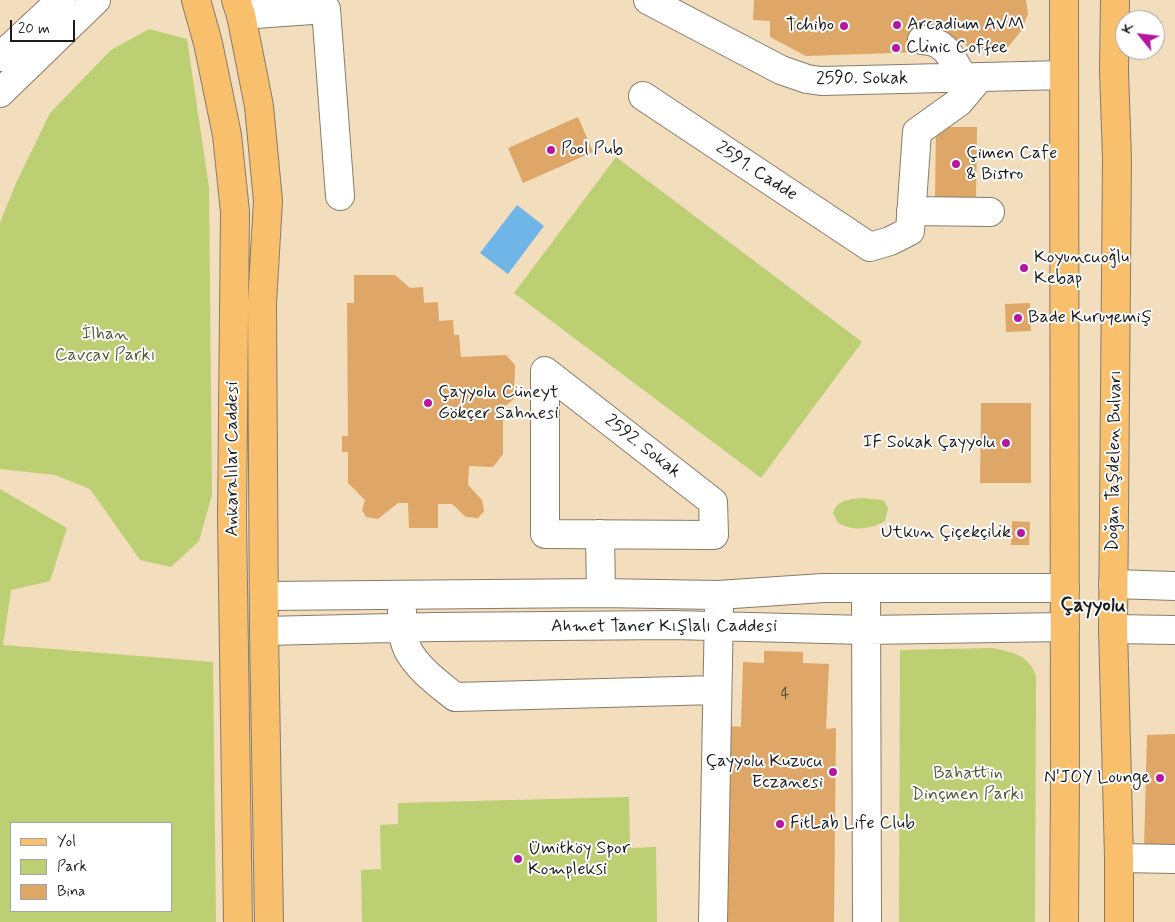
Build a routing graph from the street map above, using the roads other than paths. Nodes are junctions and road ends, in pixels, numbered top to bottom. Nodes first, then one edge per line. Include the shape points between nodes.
1 (61, 0) edge
2 (96, 0) edge
3 (196, 0) edge
4 (648, 0) edge
5 (1064, 0) edge
6 (1115, 0) edge
7 (238, 8) edge
8 (922, 40) dead end
9 (0, 57) edge
10 (1064, 75) junction
11 (971, 77) junction
12 (0, 93) edge
13 (642, 96) dead end
14 (340, 196) dead end
15 (911, 211) junction
16 (990, 212) dead end
17 (600, 534) junction
18 (1114, 584) junction
19 (1175, 586) edge
20 (866, 588) junction
21 (1065, 588) junction
22 (601, 592) junction
23 (401, 594) junction
24 (718, 595) junction
25 (265, 596) junction
26 (234, 618) junction
27 (719, 626) junction
28 (1065, 627) junction
29 (402, 628) junction
30 (1113, 629) junction
31 (865, 630) junction
32 (1175, 630) edge
33 (264, 631) junction
34 (716, 690) junction
35 (1119, 858) junction
36 (1175, 859) edge
37 (238, 922) edge
38 (269, 922) edge
39 (713, 922) edge
40 (867, 922) edge
41 (1064, 922) edge
42 (1119, 922) edge

1 - 9 street
2 - 12 street
3 - 26 main road, Ankaralılar Caddesi via 219,88 235,212
4 - 11 street, 2590. Sokak via 770,65 807,79
5 - 10 main road
6 - 18 main road, Doğan Taşdelen Bulvarı
7 - 14 street via 326,8
7 - 25 main road, Ankaralılar Caddesi via 260,106 268,201 262,304
8 - 11 street via 941,44
10 - 11 street, 2590. Sokak
10 - 21 main road
11 - 15 street via 968,93 917,132
13 - 15 street, 2591. Cadde via 870,247 910,231
15 - 16 street
17 - 17 street, 2592. Sokak via 545,534 545,371 713,502 714,535
17 - 22 street
18 - 19 street
18 - 30 main road, Doğan Taşdelen Bulvarı
20 - 21 street, Ahmet Taner Kışlalı Caddesi
20 - 24 street, Ahmet Taner Kışlalı Caddesi
20 - 31 street
21 - 28 main road
22 - 23 street, Ahmet Taner Kışlalı Caddesi
22 - 24 street, Ahmet Taner Kışlalı Caddesi
23 - 25 street, Ahmet Taner Kışlalı Caddesi
23 - 29 street
24 - 27 street
25 - 26 main road
25 - 33 main road, Ankaralılar Caddesi
26 - 33 main road
26 - 37 main road, Ankaralılar Caddesi
27 - 29 street, Ahmet Taner Kışlalı Caddesi
27 - 31 street, Ahmet Taner Kışlalı Caddesi
27 - 34 street
28 - 31 street, Ahmet Taner Kışlalı Caddesi
28 - 41 main road
29 - 33 street, Ahmet Taner Kışlalı Caddesi
29 - 34 street via 412,657 455,697
30 - 32 street
30 - 35 main road, Doğan Taşdelen Bulvarı
31 - 40 street
33 - 38 main road, Ankaralılar Caddesi
34 - 39 street
35 - 36 street
35 - 42 main road, Doğan Taşdelen Bulvarı

